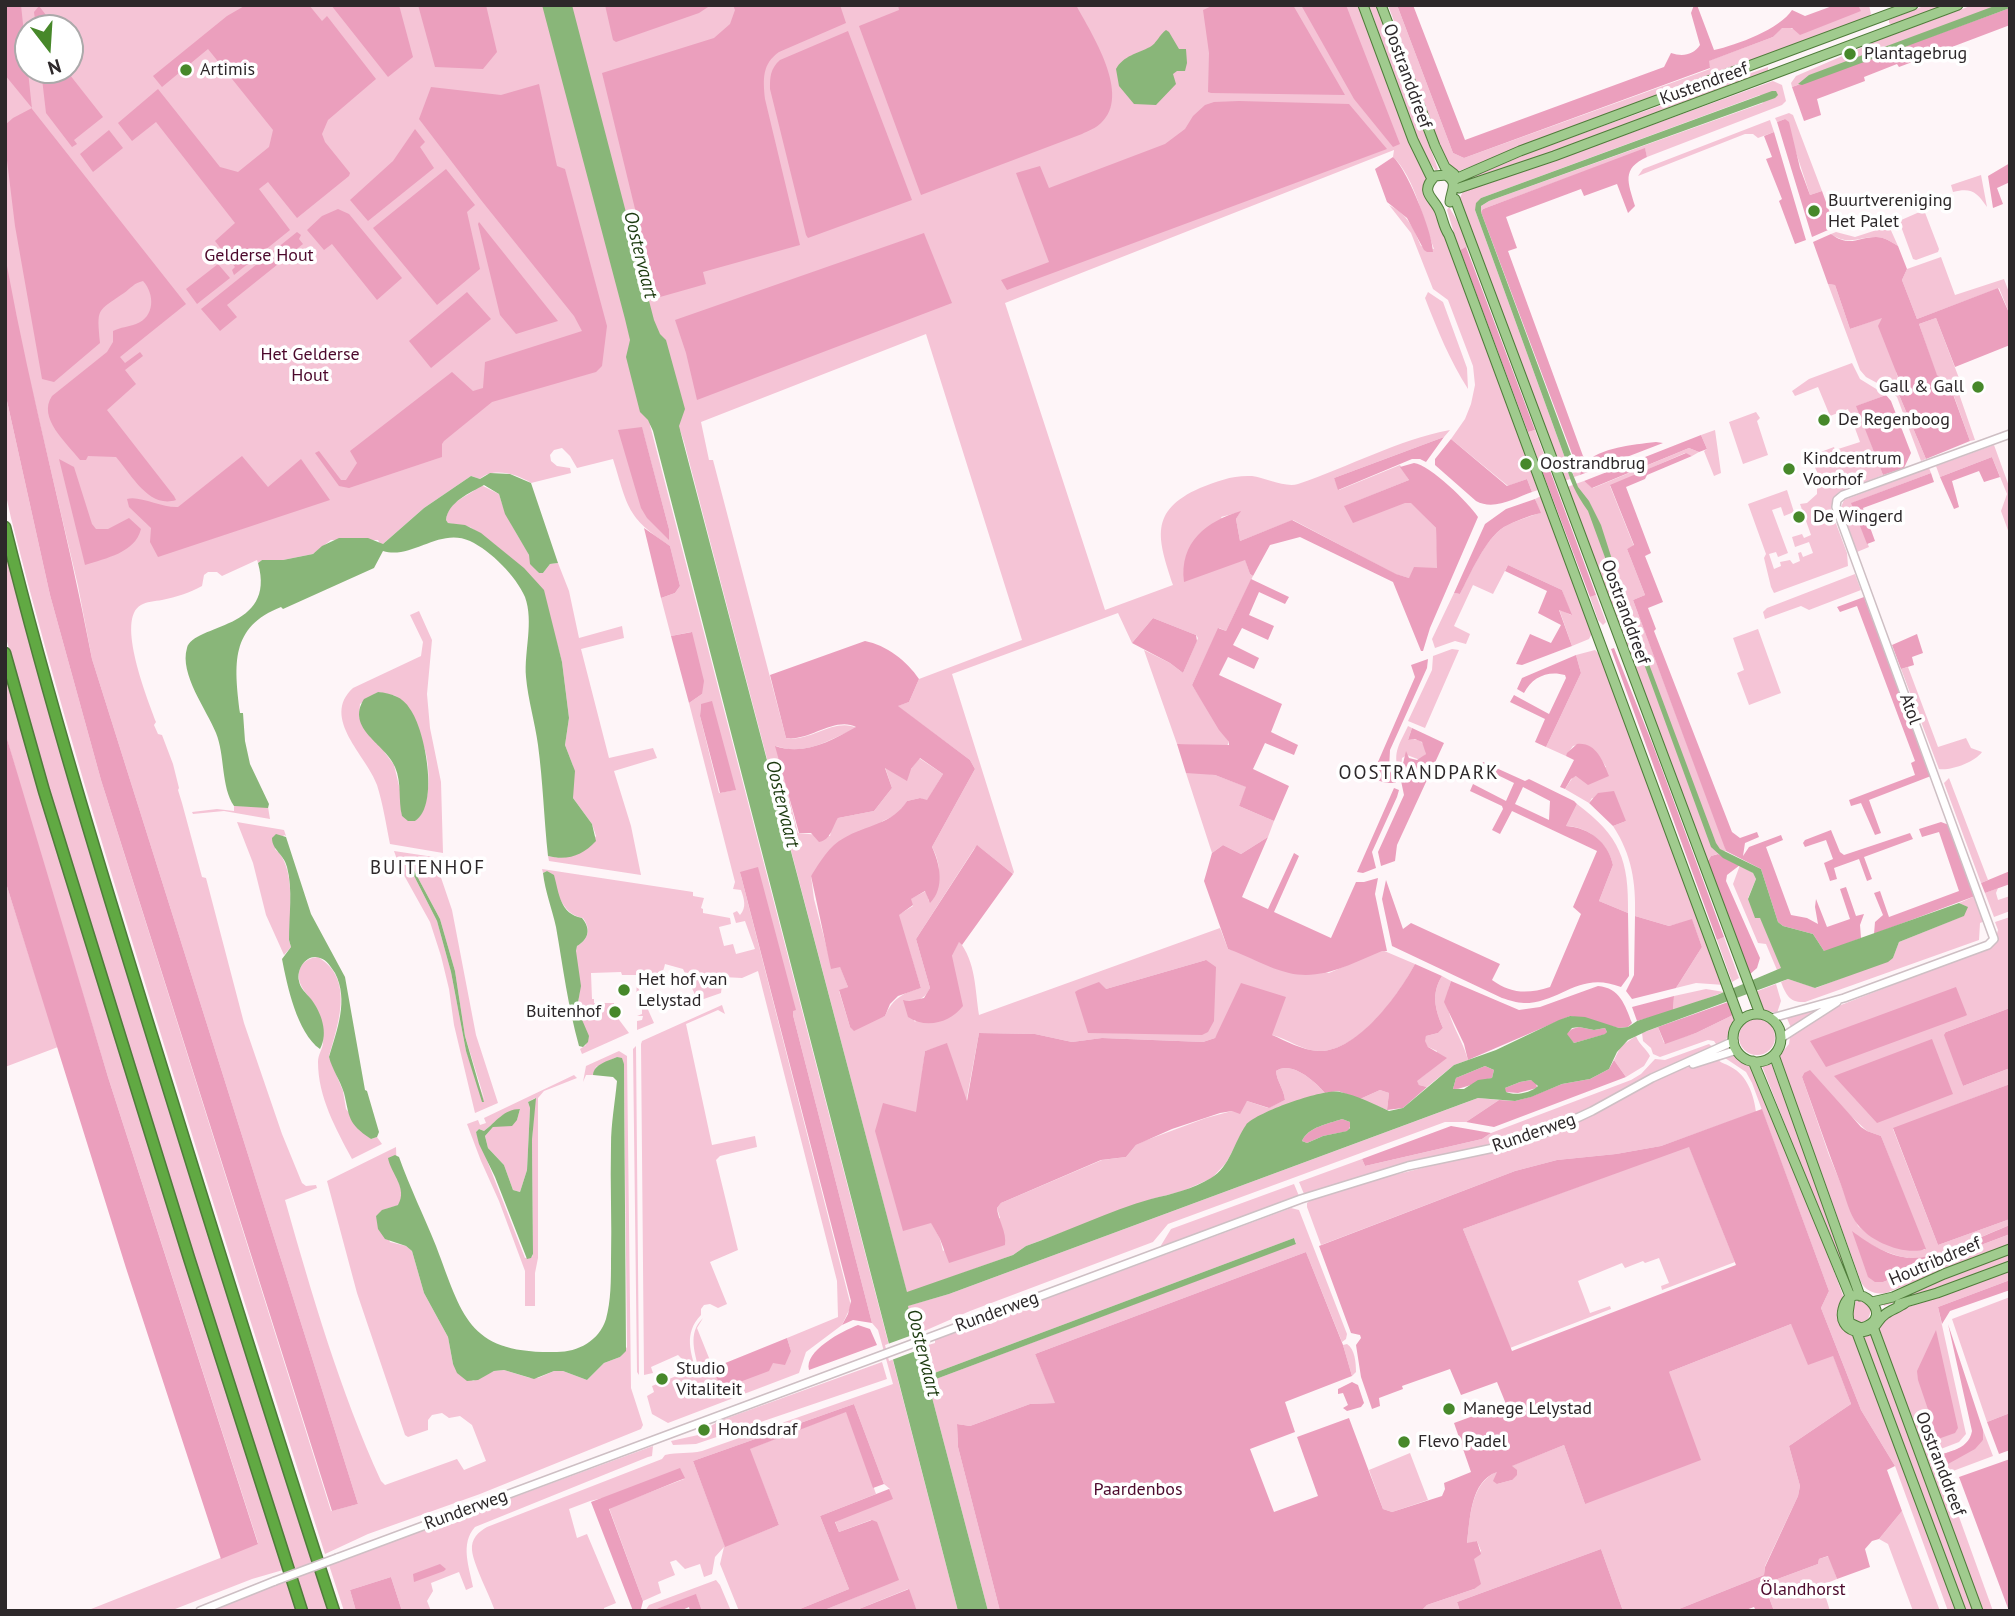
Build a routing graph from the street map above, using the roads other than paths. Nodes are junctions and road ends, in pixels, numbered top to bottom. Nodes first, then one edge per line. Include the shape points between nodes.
1 (1363, 5) edge
2 (1381, 5) edge
3 (1913, 5) edge
4 (1958, 5) edge
5 (1439, 175) junction
6 (1456, 181) junction
7 (1446, 202) junction
8 (2010, 434) edge
9 (5, 527) edge
10 (5, 653) edge
11 (1844, 998) junction
12 (1759, 1014) junction
13 (1772, 1018) junction
14 (1740, 1021) junction
15 (1781, 1038) junction
16 (1735, 1045) junction
17 (1774, 1055) junction
18 (1753, 1061) junction
19 (2010, 1249) edge
20 (2010, 1266) edge
21 (1851, 1267) junction
22 (1900, 1292) junction
23 (1852, 1298) junction
24 (1872, 1302) junction
25 (1875, 1321) junction
26 (1857, 1333) junction
27 (200, 1611) edge
28 (302, 1611) edge
29 (334, 1611) edge
30 (1961, 1611) edge
31 (1978, 1611) edge

1 - 5 main road, Oostranddreef via 1421,158
2 - 5 main road, Oostranddreef via 1435,146
3 - 6 main road, Kustendreef via 1520,151
4 - 6 main road, Kustendreef via 1553,156
5 - 6 main road
5 - 7 main road via 1428,188 1429,195
6 - 7 main road
7 - 12 main road, Oostranddreef via 1462,221
7 - 14 main road, Oostranddreef via 1449,235
8 - 11 street, Atol via 1837,500 1857,567 1994,939
9 - 29 highway via 73,783
10 - 28 highway
11 - 13 street, Atol
11 - 15 street, Atol
12 - 13 main road
12 - 14 main road
13 - 15 main road
14 - 16 main road
15 - 17 main road
16 - 18 main road
16 - 27 street, Runderweg, bridge via 1678,1067 1547,1132 1316,1194
17 - 18 main road
17 - 21 main road
18 - 23 main road
19 - 22 main road, Houtribdreef
20 - 25 main road, Houtribdreef via 1885,1308
21 - 22 main road via 1861,1287 1872,1295
21 - 23 main road
22 - 24 main road, Houtribdreef
23 - 24 main road
23 - 25 main road via 1847,1313 1850,1323 1861,1328
23 - 26 main road, Oostranddreef via 1842,1313 1843,1321
24 - 25 main road
25 - 26 main road, Houtribdreef
25 - 31 main road, Oostranddreef
26 - 30 main road, Oostranddreef

